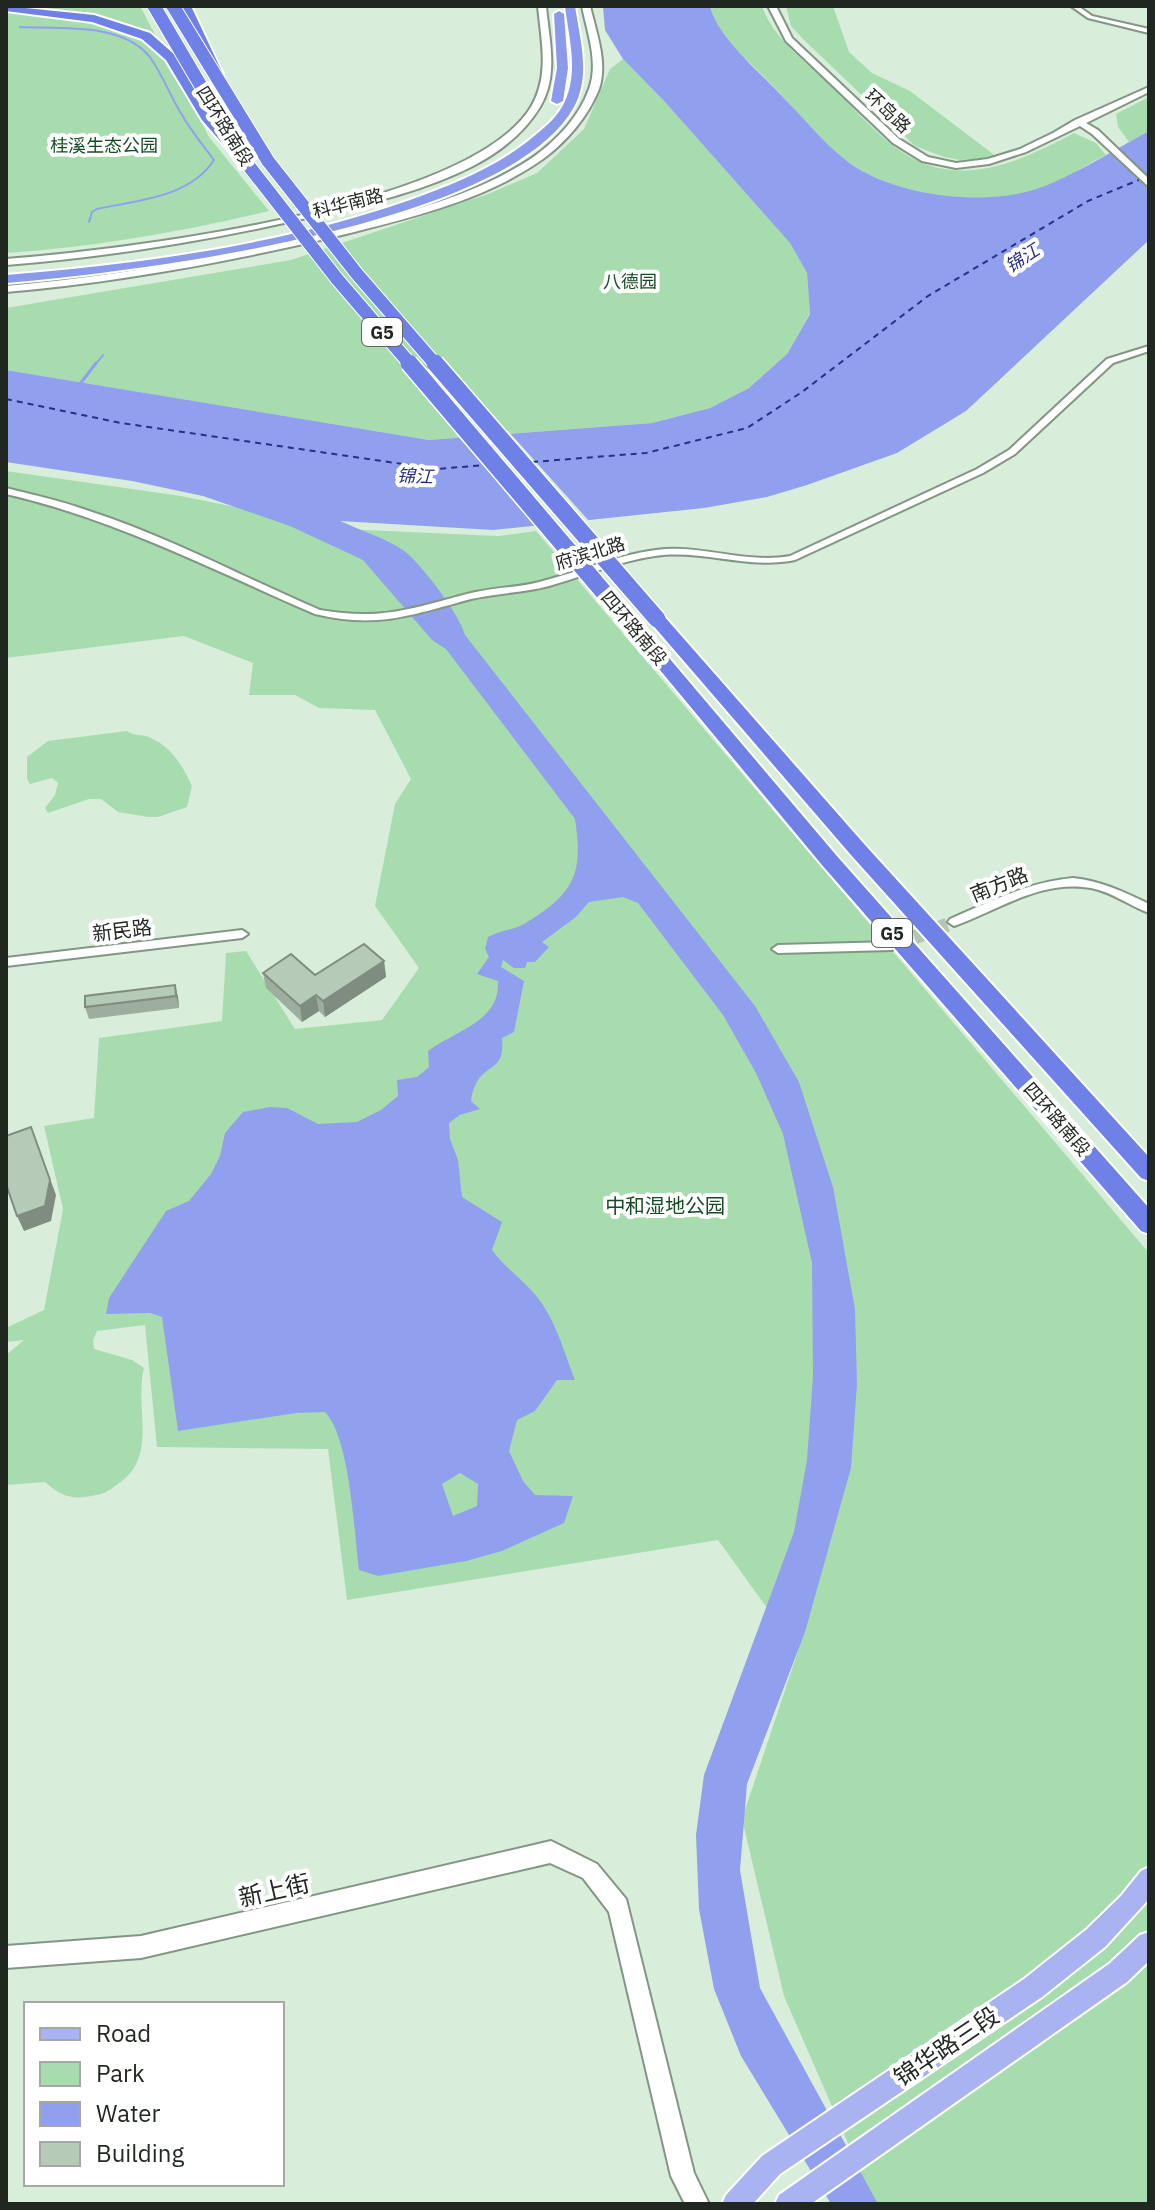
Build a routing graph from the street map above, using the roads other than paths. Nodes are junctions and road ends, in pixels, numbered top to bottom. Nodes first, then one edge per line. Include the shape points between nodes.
1 (58, 6) edge
2 (154, 6) edge
3 (173, 6) edge
4 (185, 6) edge
5 (544, 6) edge
6 (558, 6) edge
7 (570, 6) edge
8 (580, 6) edge
9 (586, 6) edge
10 (772, 6) edge
11 (1074, 6) edge
12 (6, 7) edge
13 (32, 8) edge
14 (1149, 31) edge
15 (580, 60) junction
16 (563, 61) junction
17 (1149, 89) edge
18 (227, 97) junction
19 (1082, 120) junction
20 (1106, 137) junction
21 (245, 161) junction
22 (1149, 173) edge
23 (1149, 184) edge
24 (404, 207) junction
25 (346, 230) junction
26 (54, 259) junction
27 (6, 262) edge
28 (100, 263) junction
29 (6, 270) edge
30 (6, 279) edge
31 (6, 289) edge
32 (1149, 348) edge
33 (6, 491) edge
34 (1149, 909) edge
35 (954, 922) tunnel mouth
36 (242, 934) dead end
37 (892, 946) tunnel mouth
38 (778, 949) dead end
39 (6, 962) edge
40 (1149, 1172) edge
41 (1149, 1224) edge
42 (1149, 1879) edge
43 (1149, 1944) edge
44 (6, 1957) edge
45 (697, 2204) edge
46 (735, 2204) edge
47 (788, 2204) edge

1 - 13 highway
2 - 21 highway, 四环路南段 / G5, bridge
3 - 18 highway, 四环路南段 / G5, bridge
4 - 18 highway, bridge
5 - 16 main road
5 - 26 main road via 550,61 538,104 519,130 467,164 356,204 201,239
6 - 16 highway, 科华南路
7 - 15 highway, 科华南路
8 - 15 main road
9 - 25 main road via 598,71 595,86 574,125 552,147 499,181 458,199
10 - 19 street, 环岛路 via 789,39 907,151 920,157 953,164 997,162
11 - 14 street via 1090,17
12 - 13 highway
13 - 21 highway, bridge via 94,19 146,36 171,58 207,117
15 - 24 highway, 科华南路 via 571,98 539,141 489,173
16 - 28 highway, 科华南路 via 562,83 548,115 532,134 478,170 361,210
17 - 19 street, 环岛路
18 - 40 highway, 四环路南段 / G5, bridge via 268,161 357,274 858,850
19 - 20 street
20 - 22 street
20 - 23 street
21 - 41 highway, 四环路南段 / G5, bridge via 337,279 829,860
24 - 25 main road
24 - 30 highway, 科华南路 via 210,253 102,271
25 - 31 main road via 166,270
26 - 27 main road
26 - 28 main road
28 - 29 highway, 科华南路
32 - 33 street, 府滨北路 via 1110,361 1012,452 980,471 792,558 764,562 695,551 654,553 404,616 371,620 318,612 109,520
34 - 35 street, 南方路 via 1094,884 1064,882 1034,887
36 - 39 street, 新民路
37 - 38 street
42 - 46 main road, 锦华路三段 via 1096,1938 1033,1988 771,2165
43 - 47 main road, 锦华路三段 via 1118,1973
44 - 45 main road, 新上街 via 141,1947 551,1852 590,1871 618,1907 683,2176

